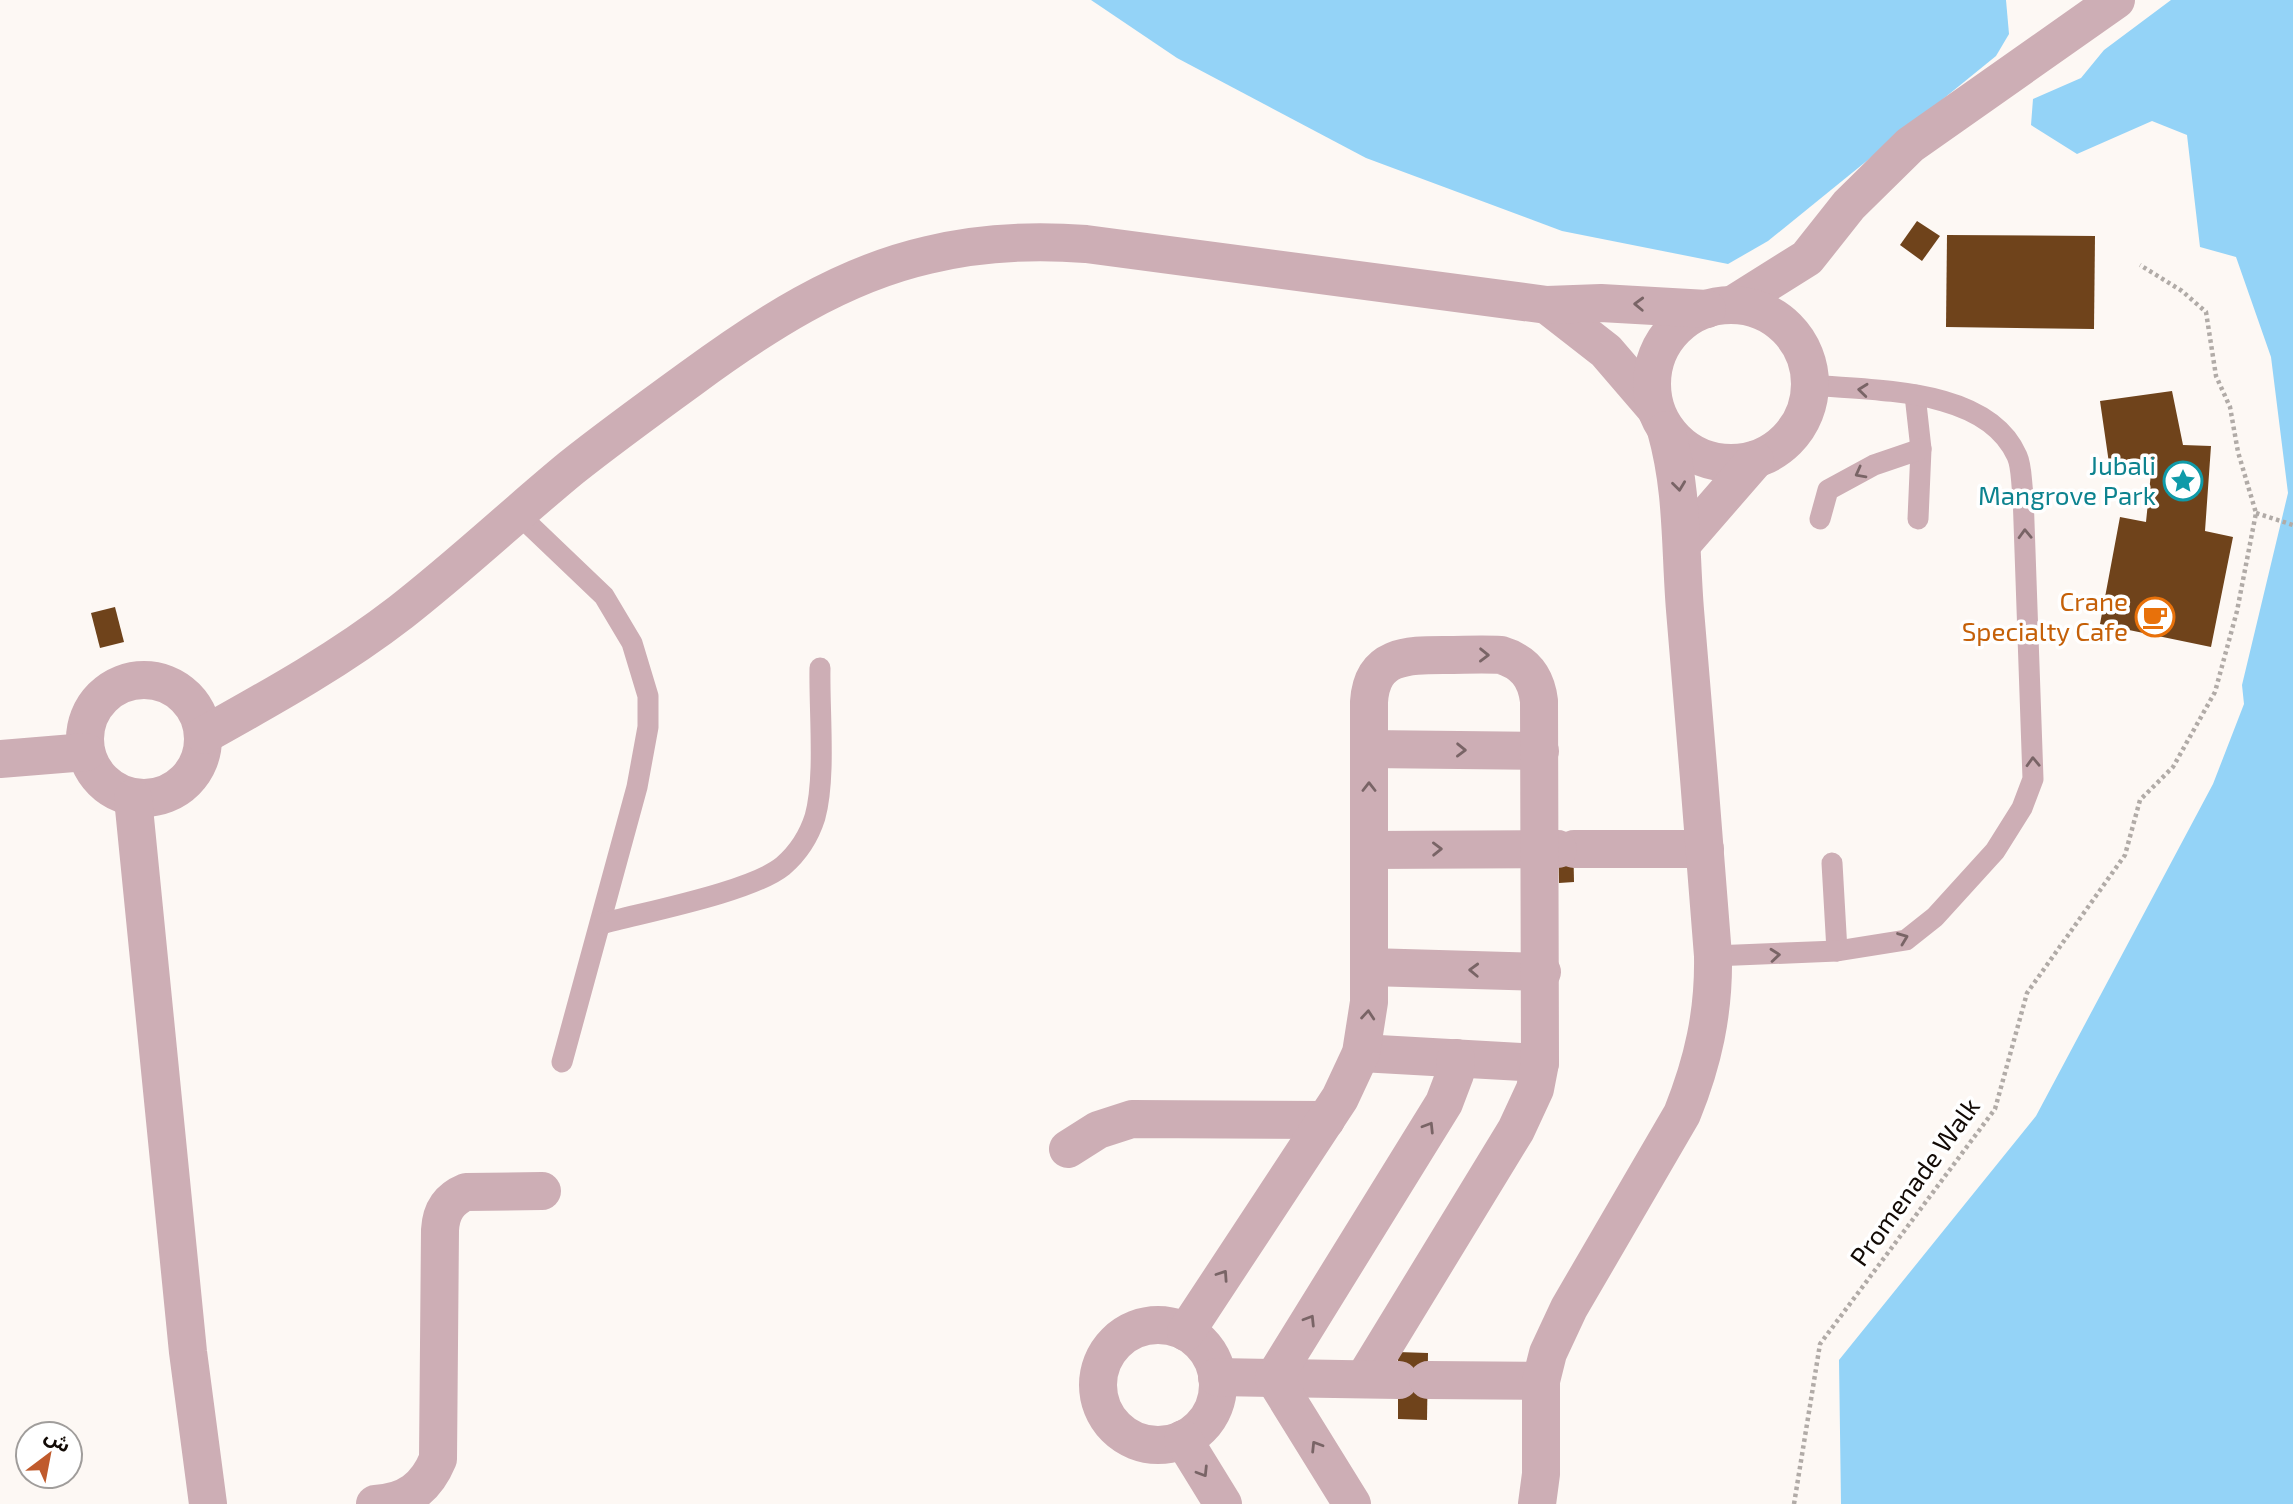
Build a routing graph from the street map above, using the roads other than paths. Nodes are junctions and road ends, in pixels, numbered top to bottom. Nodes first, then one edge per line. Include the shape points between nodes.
1 (2116, 0) edge
2 (1807, 258) junction
3 (1547, 304) junction
4 (1720, 307) junction
5 (1796, 338) junction
6 (1811, 385) junction
7 (1915, 395) junction
8 (1661, 419) junction
9 (1921, 449) junction
10 (1755, 460) junction
11 (517, 513) junction
12 (1820, 519) dead end
13 (1918, 519) dead end
14 (1682, 544) junction
15 (820, 668) dead end
16 (204, 735) junction
17 (1369, 749) junction
18 (1540, 751) junction
19 (86, 752) junction
20 (0, 759) edge
21 (133, 798) junction
22 (1558, 849) junction
23 (1705, 849) junction
24 (1369, 850) junction
25 (1832, 863) dead end
26 (601, 924) junction
27 (1837, 951) junction
28 (1713, 956) junction
29 (1369, 967) junction
30 (1542, 972) junction
31 (1361, 1053) junction
32 (1456, 1058) junction
33 (562, 1062) dead end
34 (1540, 1063) junction
35 (1326, 1120) junction
36 (1068, 1149) dead end
37 (542, 1191) dead end
38 (1186, 1332) junction
39 (1217, 1377) junction
40 (1274, 1378) junction
41 (1397, 1379) junction
42 (1541, 1381) junction
43 (1183, 1439) junction
44 (208, 1504) edge
45 (375, 1504) edge
46 (1223, 1504) edge
47 (1352, 1504) edge
48 (1538, 1504) edge

1 - 2 street via 1910,145 1849,205
2 - 4 street
2 - 5 street via 1797,297
4 -> 3 street
3 - 8 street via 1606,351
3 - 11 street via 1086,244 1011,241 949,250 880,269 792,310 618,431
4 - 5 street via 1756,309
4 - 8 street via 1685,320 1667,337 1656,359 1652,384
5 - 6 street
7 -> 6 lane
6 - 10 street via 1807,410 1795,432 1777,449
7 - 9 lane
27 -> 7 lane via 1906,940 1935,917 1995,852 2034,779 2018,457 1995,426 1964,407
8 - 10 street via 1684,448 1706,459 1731,464
8 -> 14 street via 1676,467
9 -> 12 lane via 1874,465 1828,489
9 - 13 lane
10 - 14 street
11 - 16 street via 356,645
11 - 26 lane via 612,607 632,643 648,696 645,756
14 - 23 street
15 - 26 lane via 818,798 807,836 797,852 783,866 748,884
16 - 19 street via 200,719 181,693 168,684 136,680 106,693 95,706 88,720
16 - 21 street via 198,765 184,783 164,796
17 -> 18 street
17 -> 18 street via 1370,692 1386,665 1405,656 1488,655 1513,659 1532,676 1539,701
24 -> 17 street
18 - 22 street
19 - 20 street
19 - 21 street via 108,786
21 - 44 street via 188,1352
22 - 23 street
24 -> 22 street
22 - 30 street
23 - 28 street
24 - 29 street
25 - 27 lane
26 - 33 lane
28 -> 27 lane
28 - 42 street via 1712,1008 1691,1091 1665,1146 1569,1308
30 -> 29 street
31 -> 29 street via 1367,1027
30 - 34 street
31 - 32 street
31 - 35 street
32 - 34 street
40 -> 32 street via 1444,1103
34 - 41 street via 1535,1089
35 - 36 street via 1132,1119 1098,1130
38 -> 35 street
37 - 45 street via 466,1192 444,1210 438,1459 423,1486 412,1494
38 - 39 street via 1206,1352
38 - 43 street via 1152,1325 1135,1329 1108,1350 1098,1383 1099,1400 1107,1416 1133,1439 1149,1444
39 - 40 street
39 - 43 street via 1215,1400 1206,1420
40 - 41 street
47 -> 40 street
41 - 42 street
42 - 48 street
43 -> 46 street

